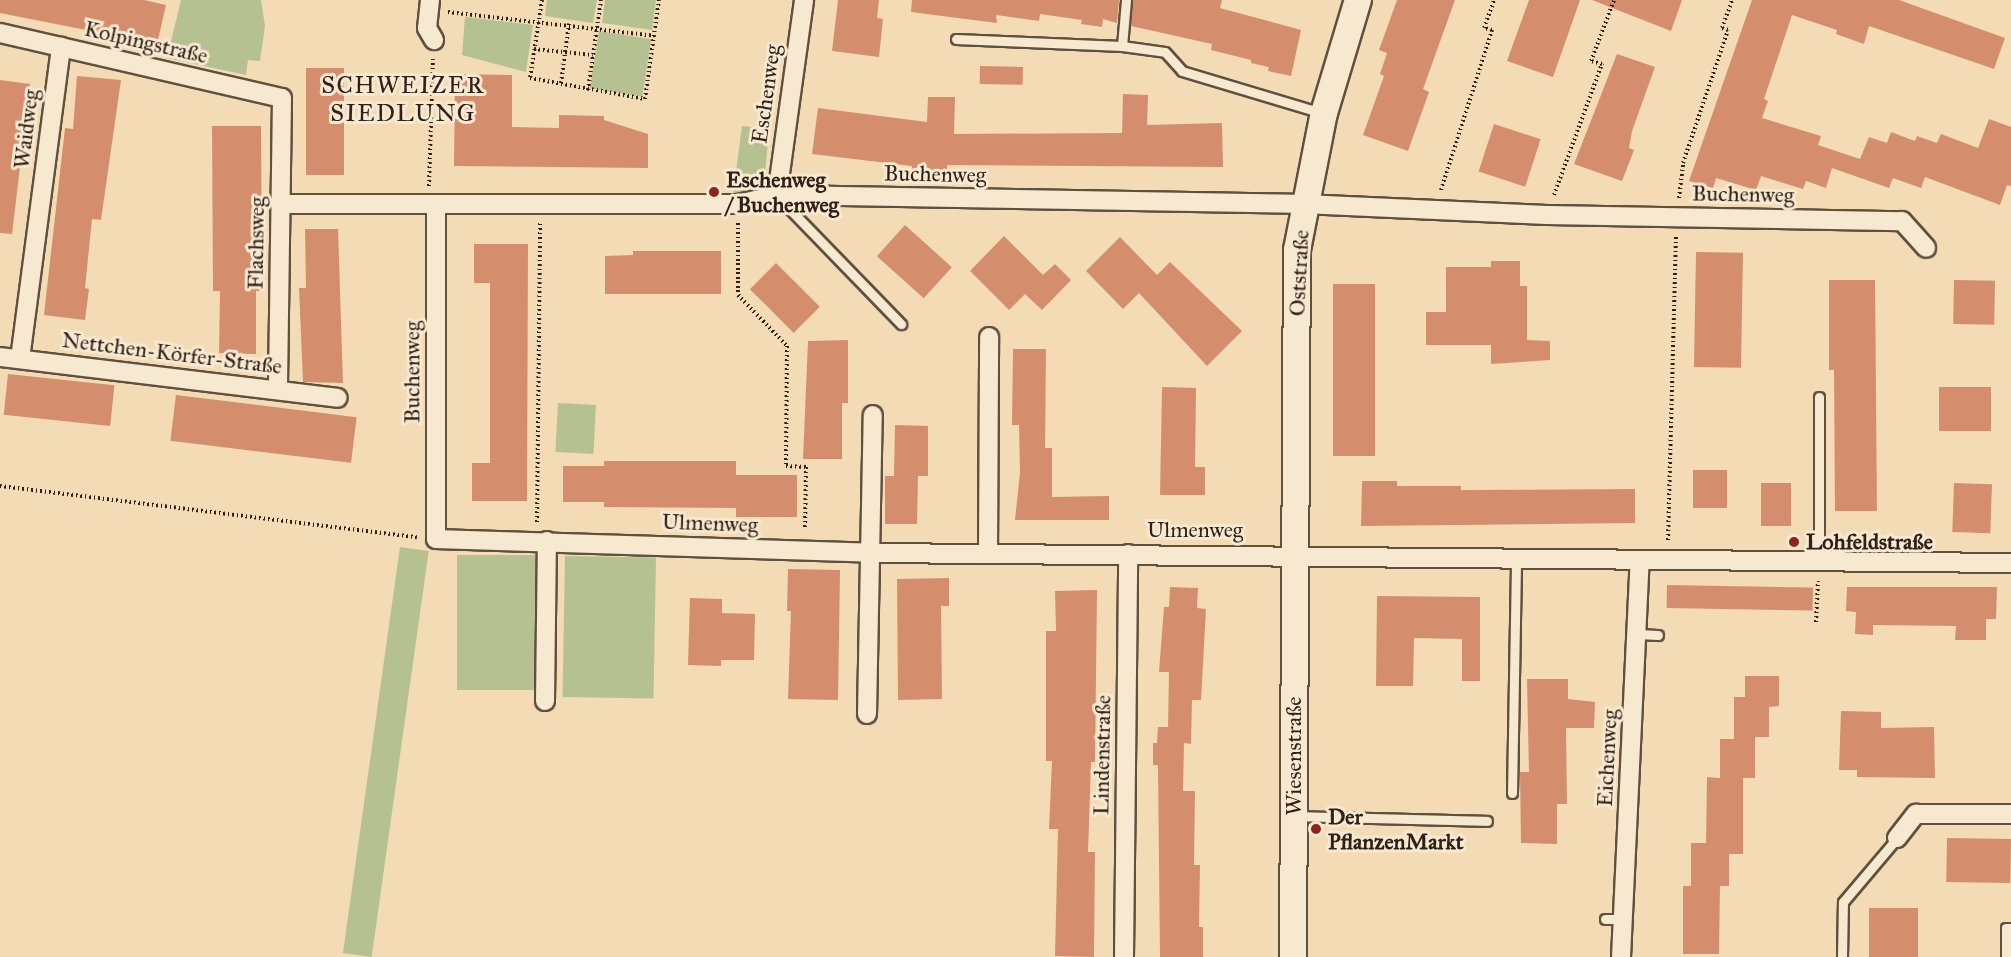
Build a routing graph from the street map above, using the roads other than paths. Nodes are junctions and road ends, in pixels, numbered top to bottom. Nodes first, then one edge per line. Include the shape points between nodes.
1 (804, 0) edge
2 (1126, 0) edge
3 (1358, 0) edge
4 (430, 5) edge
5 (0, 33) edge
6 (956, 39) dead end
7 (434, 40) road end
8 (1122, 46) junction
9 (61, 47) junction
10 (282, 98) joint
11 (1324, 113) junction
12 (777, 195) junction
13 (281, 204) junction
14 (1303, 204) junction
15 (432, 205) junction
16 (1926, 248) dead end
17 (901, 324) dead end
18 (989, 337) dead end
19 (0, 357) edge
20 (20, 359) junction
21 (278, 390) junction
22 (1819, 397) dead end
23 (338, 398) dead end
24 (873, 415) dead end
25 (436, 539) joint
26 (542, 541) junction
27 (871, 553) junction
28 (988, 553) junction
29 (1128, 554) junction
30 (1294, 554) junction
31 (1516, 558) junction
32 (1640, 561) junction
33 (1819, 563) junction
34 (2011, 563) edge
35 (1637, 634) junction
36 (1658, 635) dead end
37 (545, 701) dead end
38 (867, 714) dead end
39 (1512, 793) dead end
40 (2011, 814) edge
41 (1294, 816) junction
42 (1486, 821) dead end
43 (1897, 838) joint
44 (2011, 928) edge
45 (1124, 957) edge
46 (1293, 957) edge
47 (1621, 957) edge
48 (1842, 957) edge
49 (2006, 957) edge

1 - 12 street, Eschenweg
2 - 8 lane
3 - 11 main road, Oststraße
4 - 7 street via 427,28
5 - 9 street, Kolpingstraße
6 - 8 lane
8 - 11 lane via 1166,52 1182,71
9 - 10 street, Kolpingstraße
9 - 20 street, Waidweg
10 - 13 street, Flachsweg
11 - 14 main road, Oststraße
12 - 14 street, Buchenweg
12 - 15 street, Buchenweg via 738,204
12 - 17 lane
13 - 15 street, Buchenweg
13 - 21 street, Flachsweg
14 - 16 street, Buchenweg via 1547,215 1902,221
14 - 30 main road, Oststraße via 1297,250
15 - 25 street, Buchenweg
18 - 28 street
19 - 20 street, Nettchen-Körfer-Straße
20 - 21 street, Nettchen-Körfer-Straße
21 - 23 street, Nettchen-Körfer-Straße
22 - 33 lane
24 - 27 street
25 - 26 street, Ulmenweg
26 - 27 street, Ulmenweg
26 - 37 street
27 - 28 street, Ulmenweg
27 - 38 street
28 - 29 street, Ulmenweg
29 - 30 street, Ulmenweg
29 - 45 street, Lindenstraße
30 - 31 street
30 - 41 main road, Wiesenstraße
31 - 32 street
31 - 39 lane
32 - 33 street
32 - 35 street, Eichenweg
33 - 34 street
35 - 36 lane
35 - 47 street, Eichenweg via 1614,919
40 - 43 street via 1916,814
41 - 42 lane
41 - 46 main road, Wiesenstraße
43 - 48 lane via 1843,902
44 - 49 lane via 2006,928

